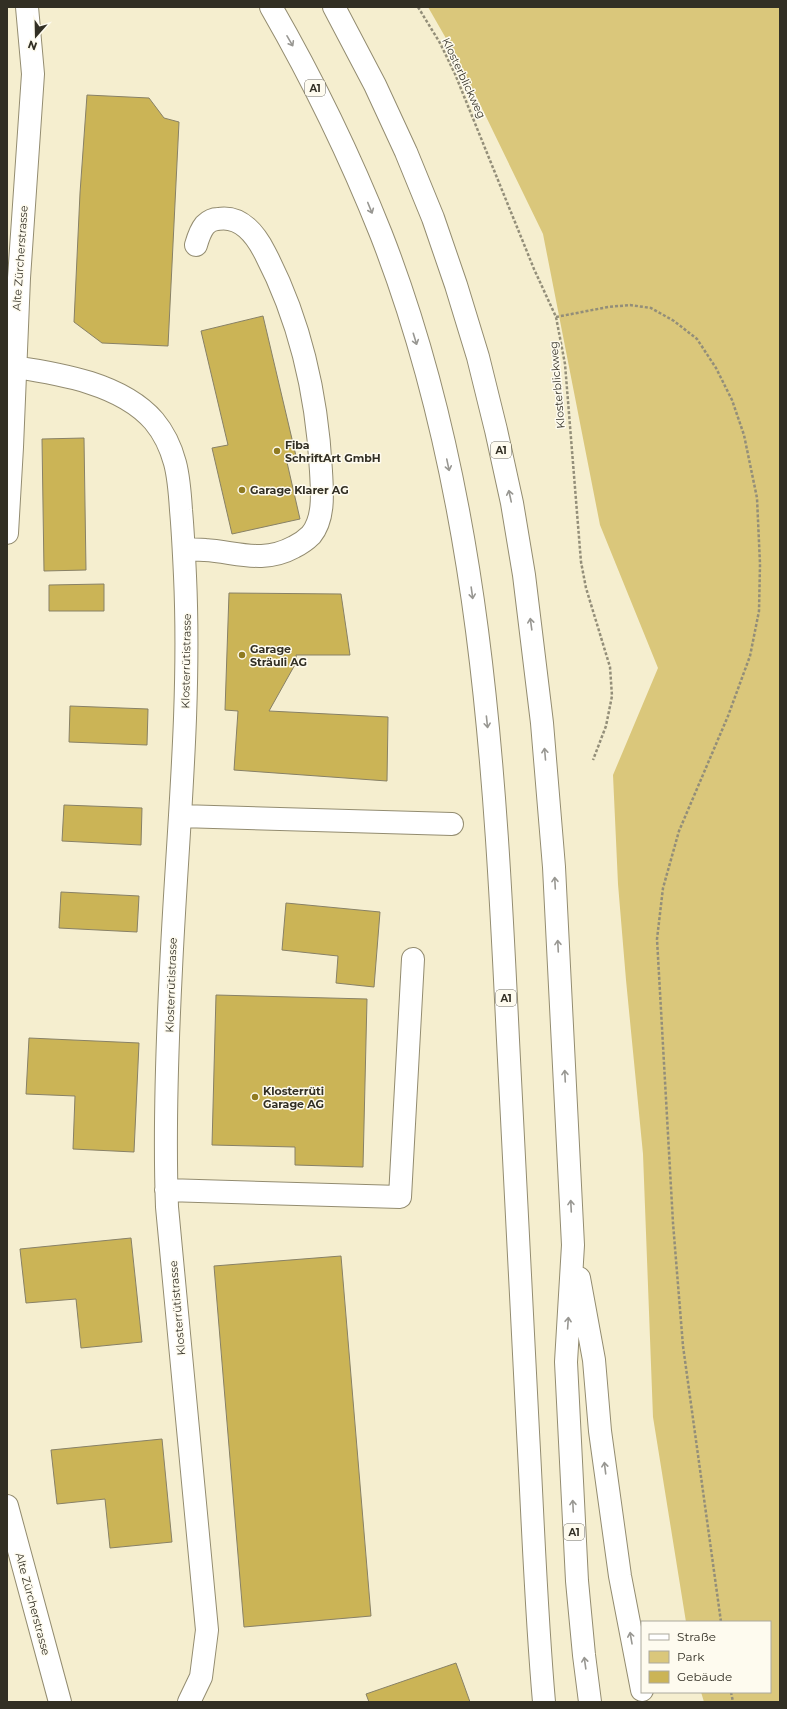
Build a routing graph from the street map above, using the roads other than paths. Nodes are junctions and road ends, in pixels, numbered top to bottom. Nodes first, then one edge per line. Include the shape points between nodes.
1 (27, 7) edge
2 (270, 7) edge
3 (334, 7) edge
4 (196, 245) dead end
5 (15, 367) junction
6 (7, 533) edge
7 (184, 549) junction
8 (180, 816) junction
9 (452, 824) dead end
10 (413, 959) dead end
11 (166, 1190) junction
12 (573, 1245) junction
13 (7, 1506) edge
14 (641, 1686) edge
15 (60, 1702) edge
16 (189, 1702) edge
17 (544, 1702) edge
18 (590, 1702) edge

1 - 5 main road, Alte Zürcherstrasse via 33,74
2 -> 17 main road, A1 via 326,109 384,244 425,371 443,442 470,583 488,728 499,870 535,1583
12 -> 3 main road, A1 via 549,802 534,650 512,503 478,357 433,218 378,92
4 - 7 main road via 205,225 213,219 225,217 239,221 250,230 265,252 296,329 312,392 319,434 322,493 317,524 311,535 289,550 273,556 254,557
5 - 6 main road, Alte Zürcherstrasse
5 - 7 main road, Klosterrütistrasse via 52,373 100,386 134,403 154,421 168,443 176,465
7 - 8 main road, Klosterrütistrasse via 187,671
8 - 9 main road
8 - 11 main road, Klosterrütistrasse via 171,976
10 - 11 main road via 400,1197
11 - 16 main road, Klosterrütistrasse via 207,1630 201,1677
14 -> 12 main road, A1 via 620,1576 600,1431 594,1360
18 -> 12 main road, A1 via 577,1580 566,1362
13 - 15 main road, Alte Zürcherstrasse

